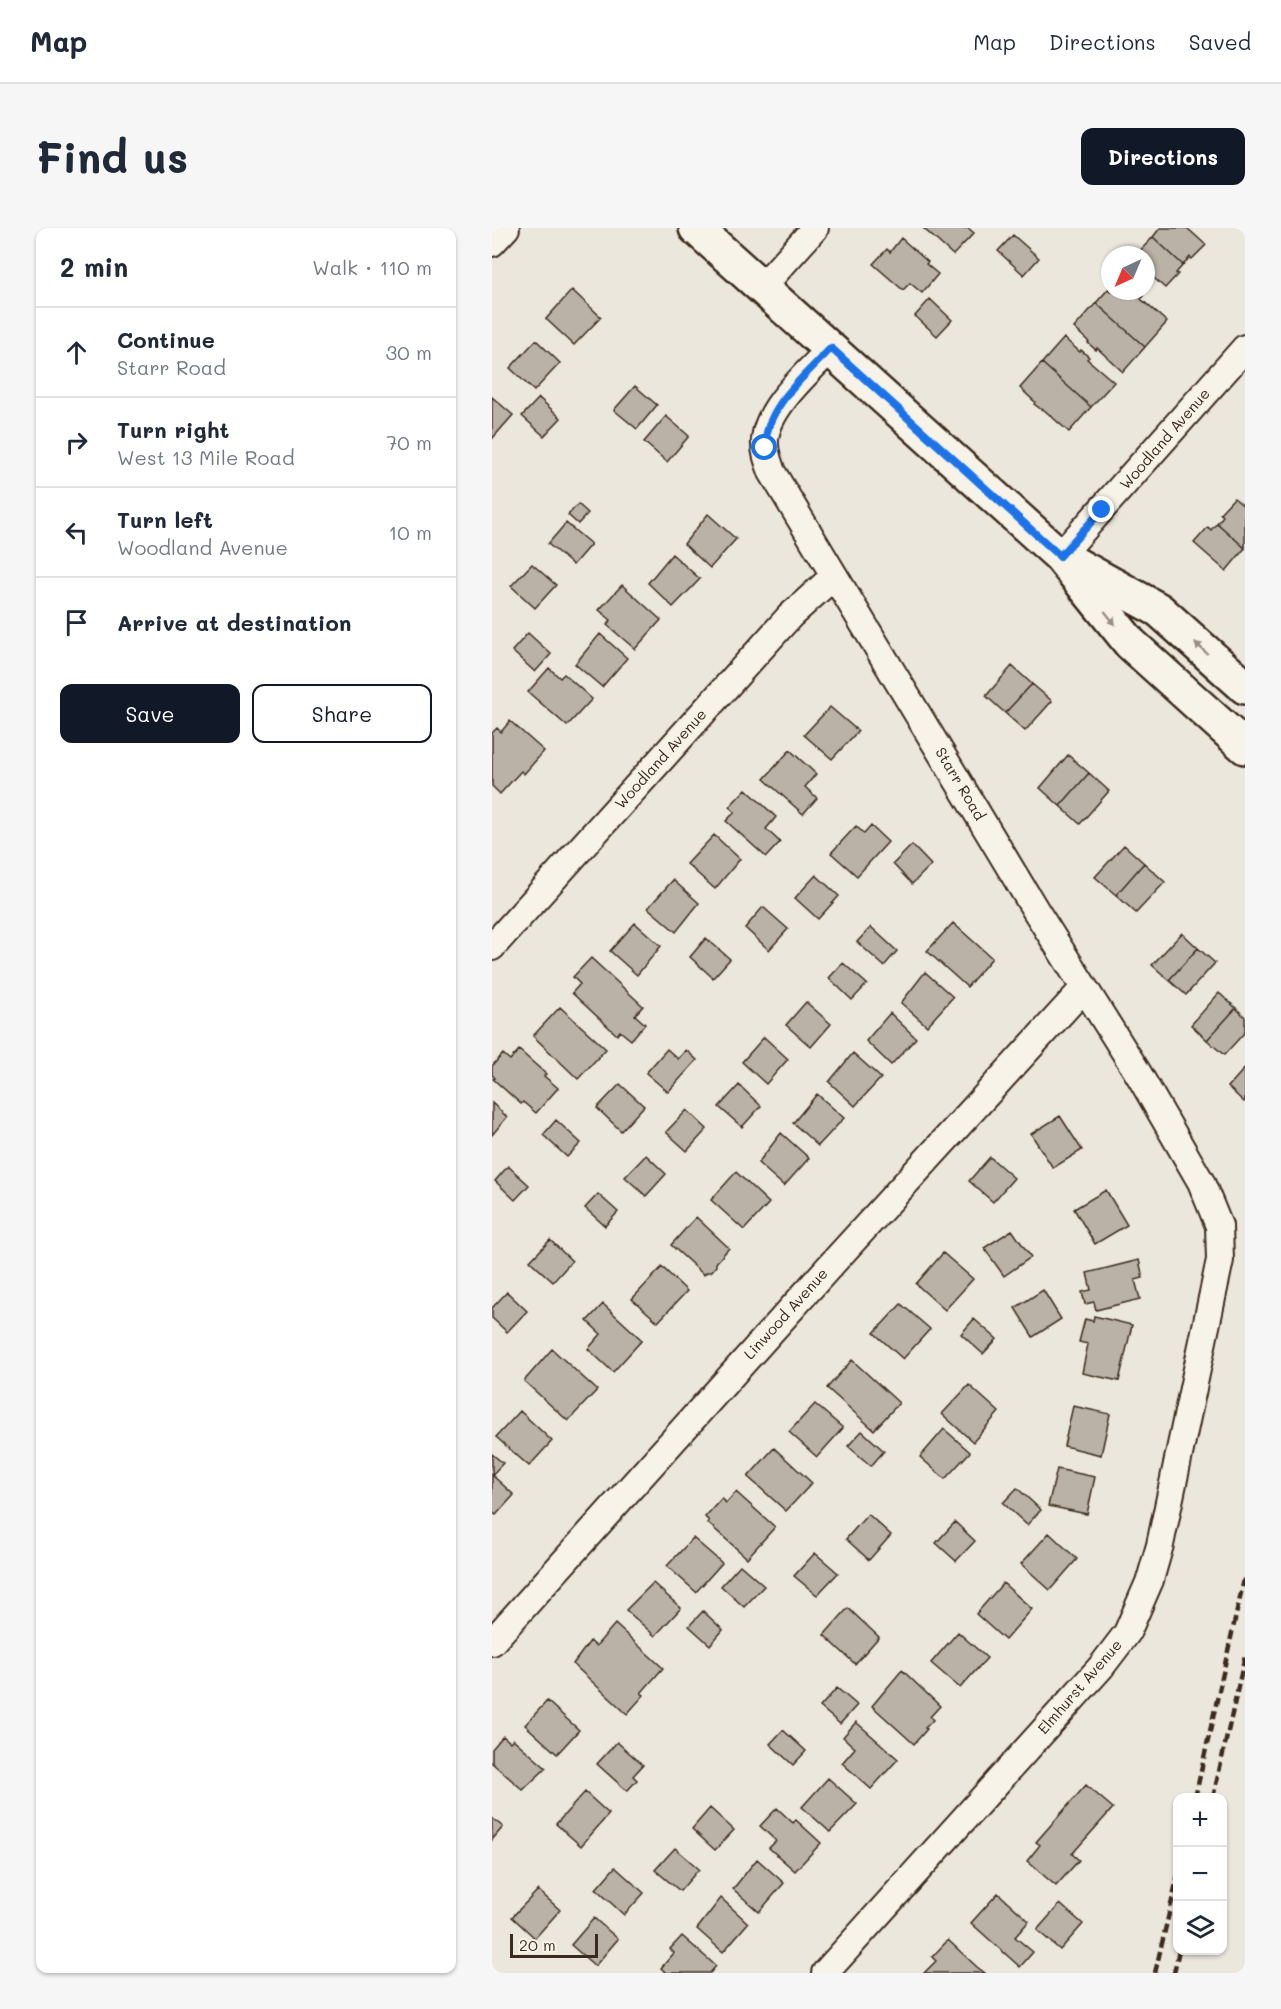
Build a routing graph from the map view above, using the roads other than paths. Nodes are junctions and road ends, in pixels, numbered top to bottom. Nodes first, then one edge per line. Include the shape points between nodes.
1 (506, 228) edge
2 (696, 228) edge
3 (815, 228) edge
4 (492, 243) edge
5 (762, 287) junction
6 (831, 348) junction
7 (1245, 348) edge
8 (1060, 556) junction
9 (834, 576) junction
10 (1245, 687) edge
11 (1245, 747) edge
12 (492, 947) edge
13 (1084, 988) junction
14 (1219, 1226) joint
15 (492, 1642) edge
16 (825, 1973) edge

1 - 4 street
2 - 5 main road
3 - 5 street
5 - 6 main road
6 - 8 main road
6 - 9 street, Starr Road via 780,404 768,425 765,448 772,472
7 - 8 street, Woodland Avenue
10 -> 8 main road via 1159,610
8 -> 11 main road via 1130,643
9 - 12 street, Woodland Avenue via 790,616
9 - 13 street, Starr Road
13 - 14 street, Starr Road via 1200,1182
13 - 15 street, Linwood Avenue
14 - 16 street, Elmhurst Avenue via 1220,1260 1160,1545 1127,1633 1093,1676

